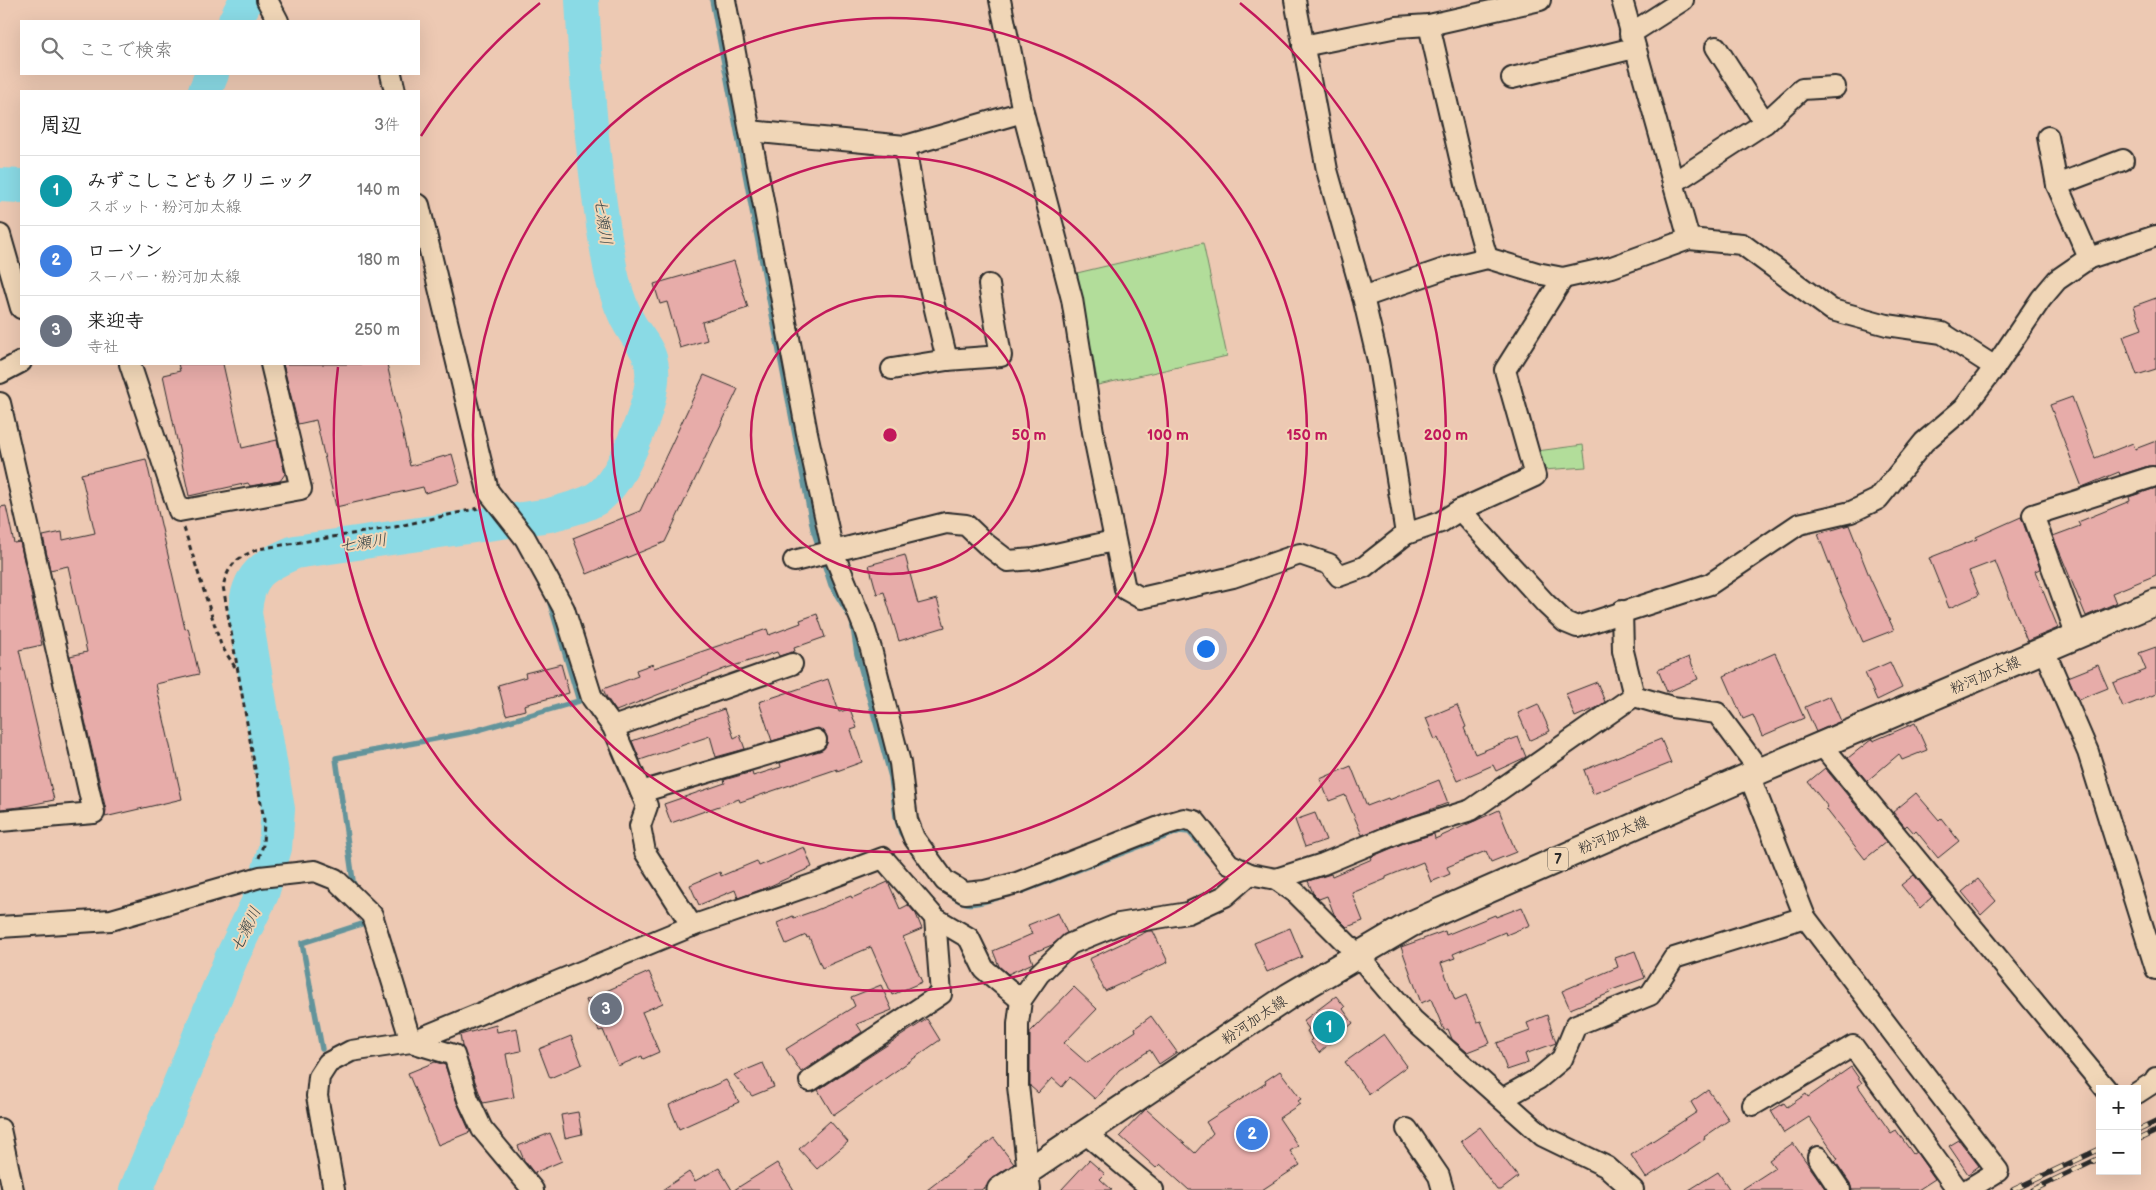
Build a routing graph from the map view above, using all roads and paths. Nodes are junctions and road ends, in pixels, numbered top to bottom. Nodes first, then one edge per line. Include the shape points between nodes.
1 (267, 0) edge
2 (725, 0) edge
3 (1000, 0) edge
4 (1295, 0) edge
5 (1540, 0) edge
6 (1622, 0) edge
7 (1683, 0) edge
8 (277, 20) edge
9 (1429, 25) junction
10 (1632, 41) junction
11 (1303, 46) junction
12 (1716, 47) dead end
13 (391, 75) edge
14 (1512, 78) dead end
15 (1835, 87) dead end
16 (395, 90) edge
17 (1023, 112) junction
18 (1764, 123) junction
19 (750, 132) junction
20 (2048, 137) dead end
21 (905, 146) junction
22 (2123, 160) dead end
23 (1673, 183) junction
24 (2057, 185) junction
25 (420, 209) edge
26 (0, 235) edge
27 (2156, 236) edge
28 (1689, 239) junction
29 (1487, 258) junction
30 (2090, 258) junction
31 (1563, 278) junction
32 (989, 285) dead end
33 (1363, 297) junction
34 (20, 305) edge
35 (947, 360) junction
36 (20, 363) edge
37 (130, 365) edge
38 (271, 365) edge
39 (1995, 367) junction
40 (892, 369) dead end
41 (0, 373) edge
42 (0, 403) edge
43 (2152, 477) dead end
44 (496, 502) junction
45 (1460, 510) junction
46 (179, 511) junction
47 (1406, 534) junction
48 (1114, 541) junction
49 (829, 553) junction
50 (794, 561) dead end
51 (2156, 602) edge
52 (1622, 611) junction
53 (2077, 636) junction
54 (2044, 650) junction
55 (792, 664) dead end
56 (236, 668) junction
57 (1634, 696) junction
58 (613, 727) junction
59 (816, 740) dead end
60 (1821, 744) junction
61 (1755, 773) junction
62 (641, 792) junction
63 (0, 821) edge
64 (1250, 874) junction
65 (257, 878) junction
66 (1276, 879) junction
67 (1805, 917) junction
68 (935, 918) junction
69 (692, 926) junction
70 (0, 927) edge
71 (1357, 954) junction
72 (2156, 969) edge
73 (1021, 1000) junction
74 (411, 1042) junction
75 (2156, 1078) edge
76 (810, 1081) dead end
77 (2103, 1085) edge
78 (2141, 1090) edge
79 (1502, 1099) junction
80 (1753, 1106) dead end
81 (0, 1129) edge
82 (1407, 1129) dead end
83 (1085, 1133) junction
84 (1818, 1157) dead end
85 (1029, 1180) edge
86 (13, 1190) edge
87 (334, 1190) edge
88 (532, 1190) edge
89 (1000, 1190) edge
90 (1153, 1190) edge
91 (1443, 1190) edge
92 (1633, 1190) edge
93 (1840, 1190) edge
94 (1958, 1190) edge
95 (1967, 1190) edge

1 - 8 street
2 - 19 street
3 - 17 street
4 - 11 street
5 - 9 street
6 - 10 street
7 - 10 street
9 - 11 street via 1397,27
9 - 29 street
10 - 14 street
10 - 23 street
11 - 33 street via 1327,170
12 - 18 street
13 - 16 street
15 - 18 street via 1802,89
17 - 21 street
17 - 48 street via 1072,299
18 - 23 street
19 - 21 street
19 - 49 street
20 - 24 street
21 - 35 street via 926,271
22 - 24 street
23 - 28 street
24 - 30 street
25 - 44 street via 488,491
26 - 34 street
27 - 30 street
28 - 31 street via 1612,267
28 - 39 street via 1742,244 1832,310 1887,325 1942,333
29 - 31 street
29 - 33 street
30 - 39 street via 2057,280
31 - 45 street via 1505,370 1535,476
32 - 35 street via 1001,356
33 - 47 street via 1378,361
35 - 40 street
36 - 41 street
37 - 46 street
38 - 46 street via 301,489
39 - 52 street via 1964,408 1924,442 1878,499 1851,512 1800,524 1710,584
42 - 63 street via 94,813
43 - 53 street via 2033,515
44 - 56 path via 395,527 258,549 242,557 228,568 223,586
44 - 58 street via 525,538 564,609 592,698
45 - 47 street via 1441,522
45 - 52 street via 1565,622 1576,627
46 - 56 path via 221,645
47 - 48 street via 1364,567 1339,576 1329,564 1300,554 1233,577 1141,598 1125,589
48 - 49 street via 1034,559 1008,561 966,525 946,523
49 - 50 street
49 - 64 street via 871,649 900,763 907,820 914,838 946,881 966,893 1017,883 1184,818 1195,821 1229,864
51 - 53 main road, 粉河加太線 / 7
52 - 57 street via 1623,651
53 - 54 main road, 粉河加太線 / 7
54 - 60 main road, 粉河加太線 / 7
54 - 72 street via 2088,752
55 - 58 street
56 - 65 path via 264,820
57 - 61 street via 1672,707 1717,714
57 - 66 street via 1471,810 1400,832 1323,864
58 - 62 street
59 - 62 street
60 - 61 main road, 粉河加太線 / 7
60 - 77 street
61 - 67 street
61 - 71 main road, 粉河加太線 / 7 via 1420,920
62 - 69 street via 647,806 640,826 645,852
64 - 66 street
64 - 73 street via 1225,896 1188,913 1119,924 1070,944 1039,974
65 - 70 street via 111,920
65 - 74 street via 315,871 335,879 372,915
66 - 71 street via 1296,893
67 - 79 street via 1674,958 1650,995 1576,1025 1562,1059 1538,1080
67 - 95 street via 1998,1170
68 - 69 street via 882,858
68 - 73 street via 969,938 984,969
68 - 76 street via 941,994
69 - 74 street
71 - 79 street via 1413,1020
71 - 83 main road, 粉河加太線 / 7
73 - 85 street via 1018,1086
74 - 87 street via 351,1052 328,1063 319,1077 317,1096
74 - 88 street via 454,1055 482,1129
75 - 78 street
79 - 92 street via 1543,1136 1607,1167
80 - 94 street via 1854,1046
81 - 86 street
82 - 91 street via 1438,1176
83 - 85 main road, 粉河加太線 / 7
83 - 90 street
84 - 93 street
85 - 89 main road, 粉河加太線 / 7

